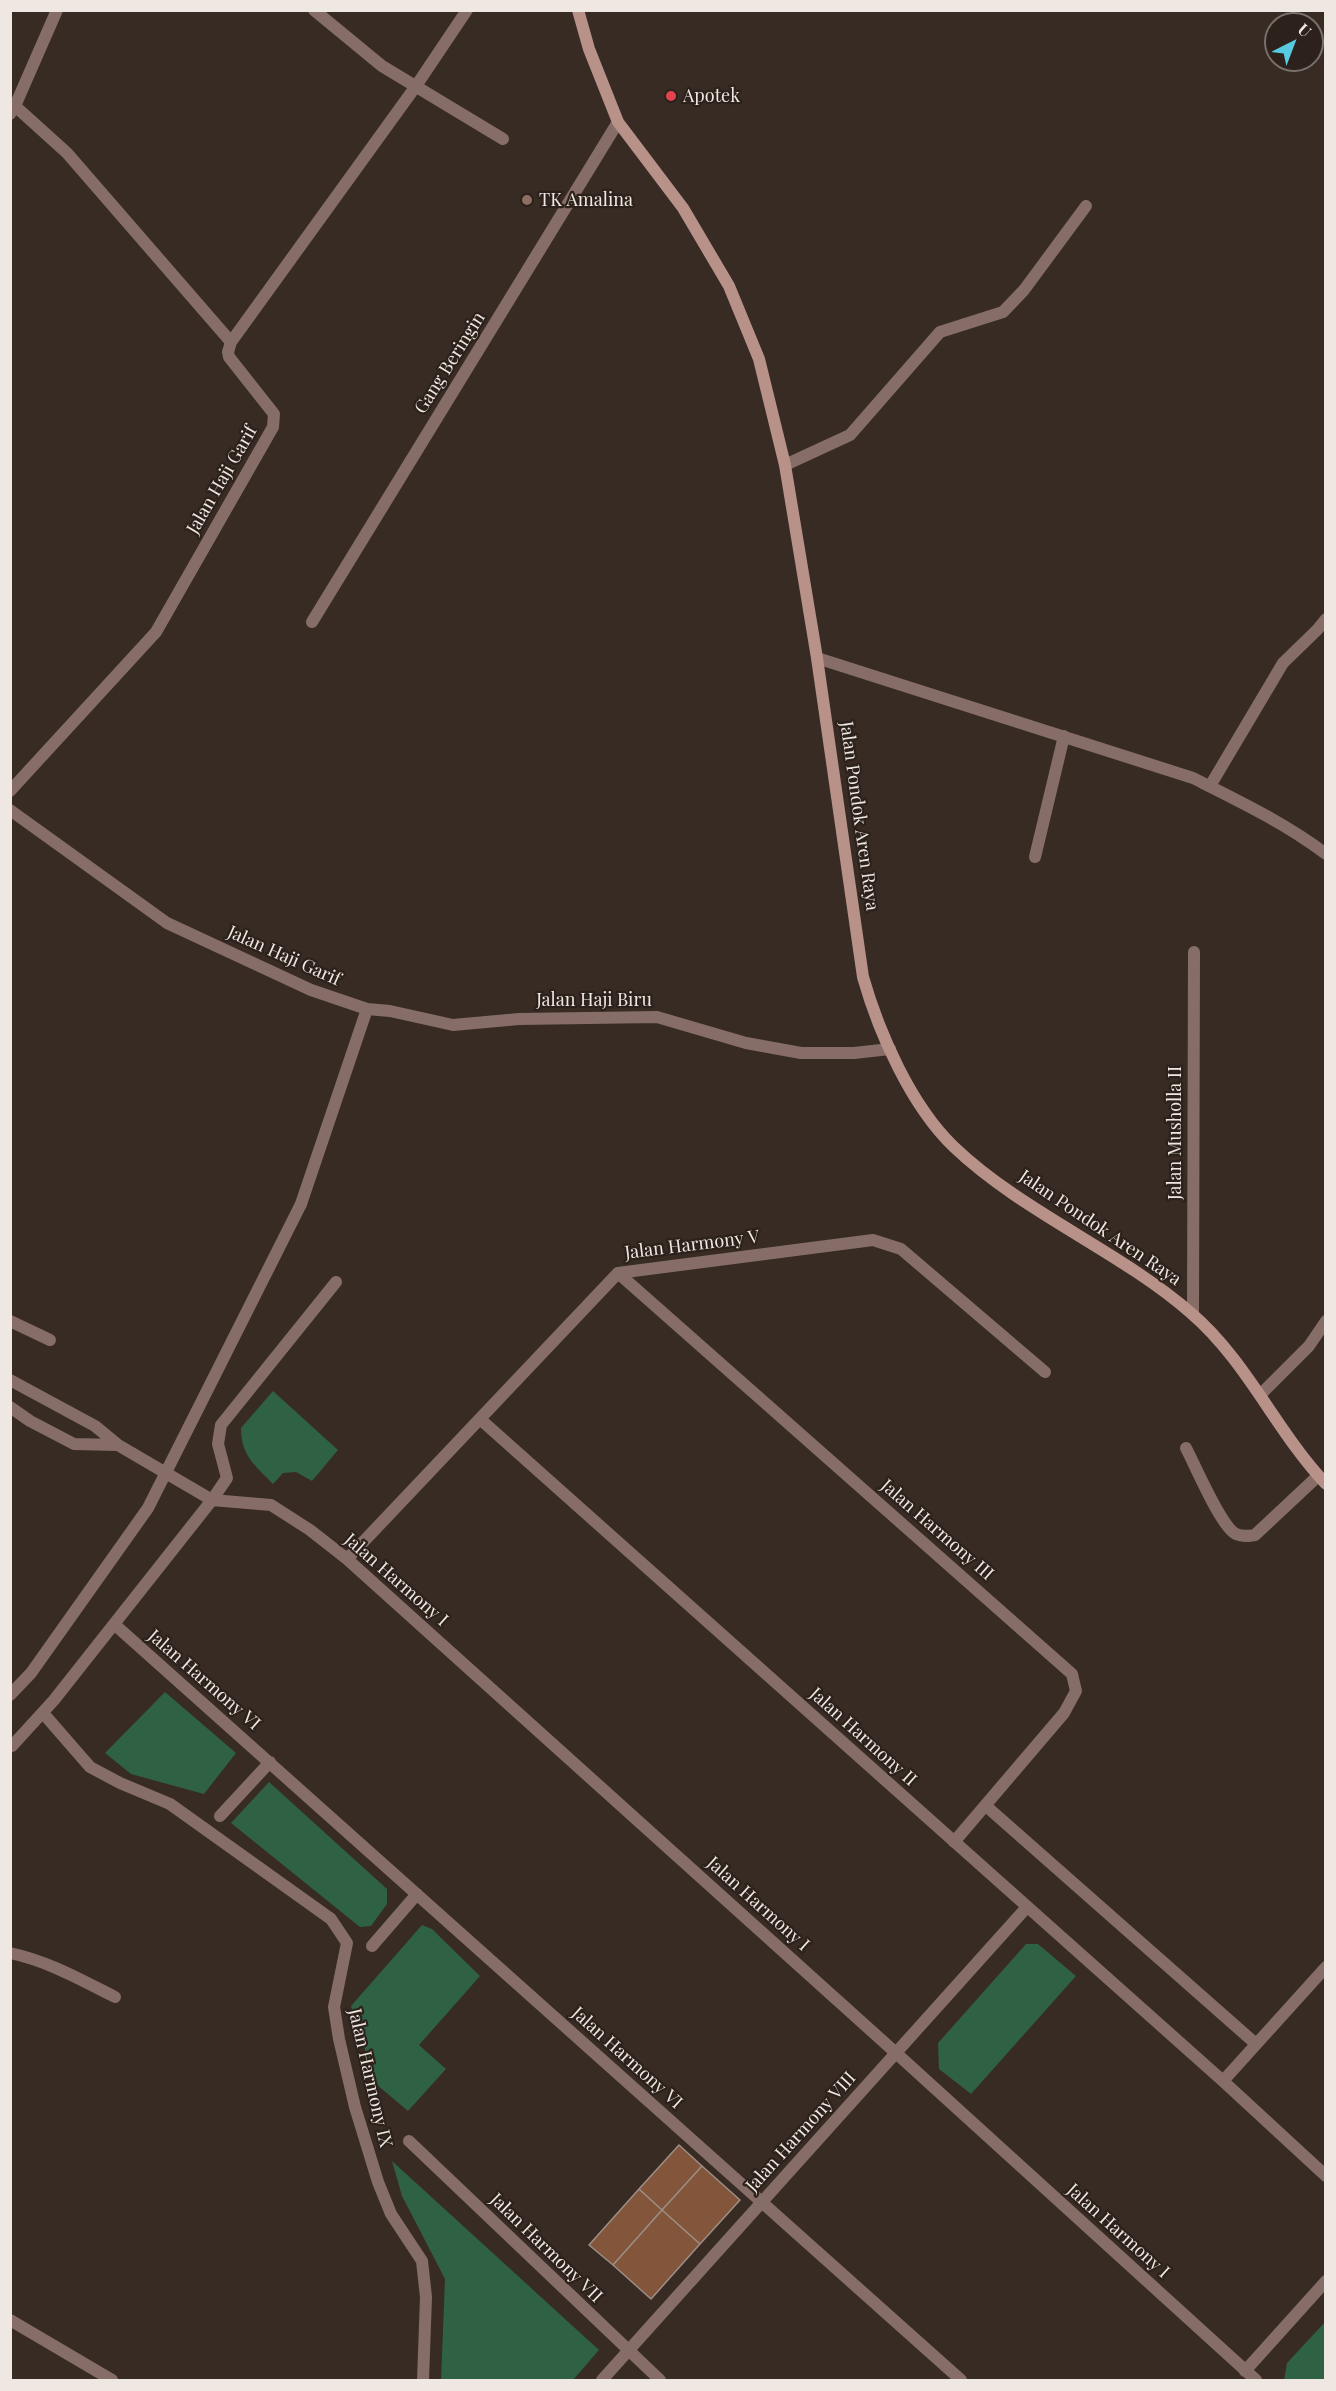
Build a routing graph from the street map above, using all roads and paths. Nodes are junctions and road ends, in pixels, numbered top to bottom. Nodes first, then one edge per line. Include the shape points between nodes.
1 (57, 10) edge
2 (314, 10) edge
3 (467, 10) edge
4 (578, 10) edge
5 (416, 86) junction
6 (13, 110) edge
7 (618, 122) junction
8 (503, 139) dead end
9 (1086, 206) dead end
10 (231, 342) junction
11 (785, 465) junction
12 (1326, 619) edge
13 (312, 622) dead end
14 (817, 658) junction
15 (1064, 736) junction
16 (1210, 786) junction
17 (10, 791) edge
18 (10, 810) edge
19 (1326, 854) edge
20 (1035, 857) dead end
21 (1194, 952) dead end
22 (367, 1009) junction
23 (890, 1049) junction
24 (618, 1273) junction
25 (336, 1282) dead end
26 (1193, 1314) junction
27 (10, 1320) edge
28 (1326, 1321) edge
29 (50, 1340) dead end
30 (1045, 1372) dead end
31 (10, 1380) edge
32 (1260, 1395) junction
33 (10, 1407) edge
34 (480, 1419) junction
35 (118, 1445) junction
36 (1186, 1448) dead end
37 (1322, 1480) edge
38 (212, 1500) junction
39 (347, 1559) junction
40 (114, 1624) junction
41 (10, 1695) edge
42 (43, 1713) junction
43 (12, 1746) edge
44 (270, 1762) junction
45 (986, 1806) junction
46 (220, 1816) dead end
47 (954, 1842) junction
48 (417, 1894) junction
49 (1027, 1907) junction
50 (372, 1946) dead end
51 (10, 1953) edge
52 (1326, 1967) edge
53 (115, 1997) dead end
54 (1256, 2044) junction
55 (896, 2053) junction
56 (1223, 2081) junction
57 (409, 2141) dead end
58 (1326, 2176) edge
59 (762, 2203) junction
60 (1326, 2281) edge
61 (10, 2320) edge
62 (628, 2352) junction
63 (1245, 2371) junction
64 (102, 2378) edge
65 (423, 2380) edge
66 (602, 2380) edge
67 (660, 2380) edge
68 (961, 2380) edge
69 (1256, 2380) edge

1 - 6 street
2 - 5 street via 382,66
3 - 5 street
4 - 7 main road, Jalan Pondok Aren Raya
5 - 8 street
5 - 10 street
6 - 10 street via 67,153
7 - 11 main road, Jalan Pondok Aren Raya via 683,208 729,286 759,359
7 - 13 street, Gang Beringin
9 - 11 street via 1003,312 940,332 850,435
10 - 17 street, Jalan Haji Garif via 229,357 274,414 273,427 156,632
11 - 14 main road, Jalan Pondok Aren Raya
12 - 16 street via 1283,663
14 - 15 street
14 - 23 main road, Jalan Pondok Aren Raya via 863,977 874,1015
15 - 16 street
15 - 20 street
16 - 19 street via 1252,806
18 - 22 street, Jalan Haji Garif via 167,923 311,990
21 - 26 street, Jalan Musholla II
22 - 23 street, Jalan Haji Biru via 453,1025 519,1019 657,1017 746,1043 801,1053
22 - 41 street, bridge via 301,1204 148,1508 32,1673
23 - 26 main road, Jalan Pondok Aren Raya via 916,1100 953,1146 996,1181
24 - 30 street, Jalan Harmony V via 873,1240 901,1249
24 - 34 street, Jalan Harmony V
24 - 45 street, Jalan Harmony III via 1072,1674 1076,1691 1064,1713
25 - 38 street via 221,1425 218,1444 227,1479
26 - 32 main road, Jalan Pondok Aren Raya
27 - 29 street
28 - 32 street via 1309,1346
31 - 35 street, Jalan Harmony I via 95,1426
32 - 37 main road, Jalan Pondok Aren Raya
33 - 35 street, Jalan Harmony I via 74,1444
34 - 39 street, Jalan Harmony V
34 - 47 street, Jalan Harmony II
35 - 38 street, Jalan Harmony I
36 - 37 street via 1223,1521 1234,1534 1246,1537 1255,1535
38 - 39 street, Jalan Harmony I via 271,1505
38 - 40 street
39 - 55 street, Jalan Harmony I
40 - 42 street
40 - 44 street, Jalan Harmony VI
42 - 43 street
42 - 65 street, Jalan Harmony IX via 90,1767 170,1804 331,1919 347,1943 334,2007 339,2039 378,2182 391,2214 422,2261 426,2297
44 - 46 street
44 - 48 street, Jalan Harmony VI
45 - 47 street, Jalan Harmony III
45 - 54 street
47 - 49 street, Jalan Harmony II
48 - 50 street
48 - 59 street, Jalan Harmony VI
49 - 55 street, Jalan Harmony VIII
49 - 56 street, Jalan Harmony II
51 - 53 street via 67,1972
52 - 54 street
54 - 56 street
55 - 59 street, Jalan Harmony VIII
55 - 63 street, Jalan Harmony I
56 - 58 street, Jalan Harmony II
57 - 62 street, Jalan Harmony VII
59 - 62 street, Jalan Harmony VIII
59 - 68 street, Jalan Harmony VI
60 - 63 street
61 - 64 street
62 - 66 street, Jalan Harmony VIII
62 - 67 street, Jalan Harmony VII
63 - 69 street, Jalan Harmony I

